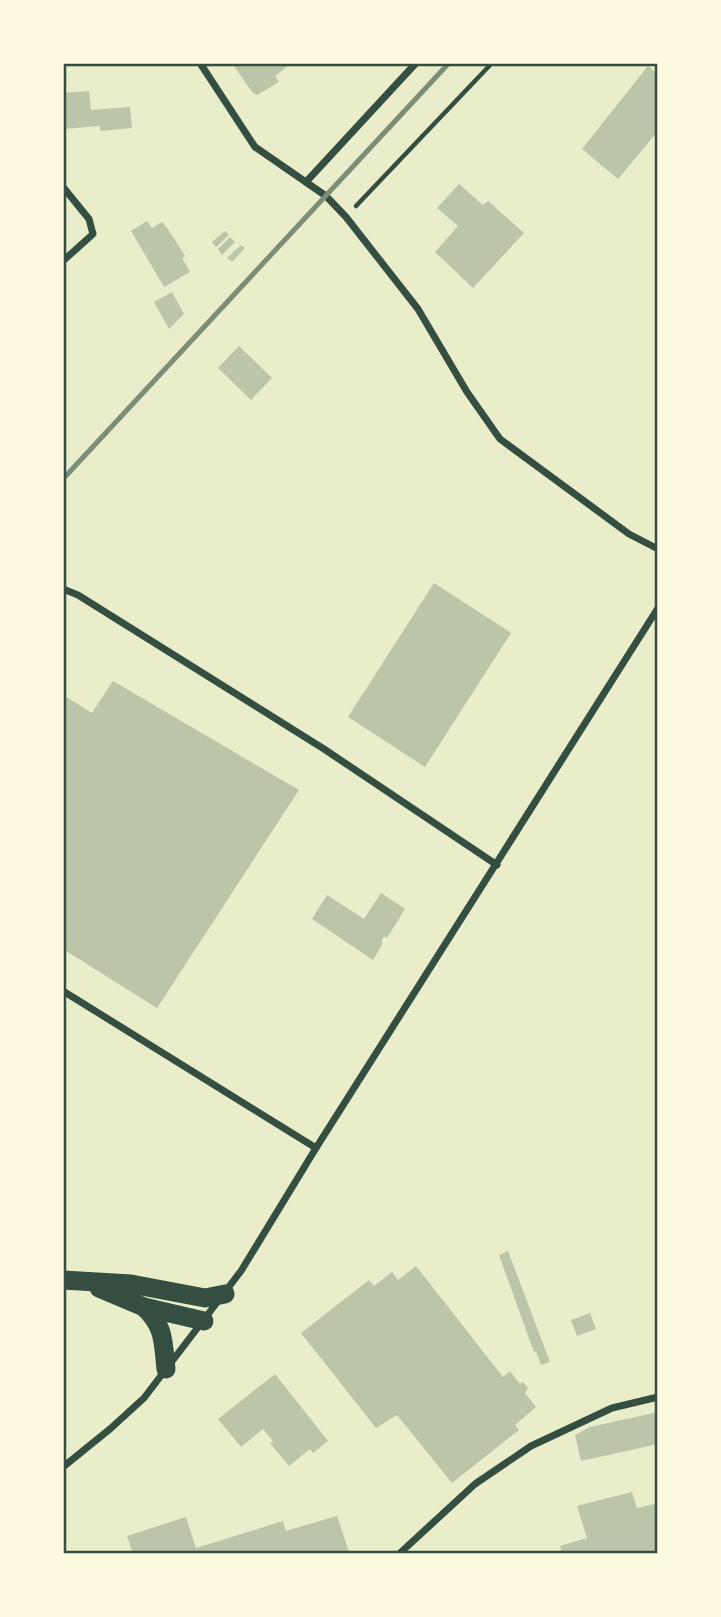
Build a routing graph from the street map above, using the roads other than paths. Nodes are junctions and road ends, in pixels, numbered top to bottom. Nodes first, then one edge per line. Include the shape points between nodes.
1 (200, 63) edge
2 (415, 63) edge
3 (306, 181) junction
4 (63, 187) edge
5 (63, 261) edge
6 (658, 549) edge
7 (63, 589) edge
8 (658, 608) edge
9 (497, 865) junction
10 (63, 991) edge
11 (316, 1147) junction
12 (63, 1280) edge
13 (85, 1282) junction
14 (225, 1294) junction
15 (189, 1297) junction
16 (144, 1307) junction
17 (205, 1319) junction
18 (166, 1369) junction
19 (658, 1397) edge
20 (63, 1467) edge
21 (399, 1554) edge

1 - 3 street via 255,147
2 - 3 street
3 - 6 street via 346,217 418,309 500,439 629,534
4 - 5 street via 89,219 93,234
7 - 9 street via 324,749
8 - 9 street
9 - 11 street
10 - 11 street
11 - 14 street
12 - 13 highway
13 - 15 highway via 131,1284
13 - 16 highway
14 - 15 highway
14 - 17 street
15 - 17 highway
16 - 17 highway
16 - 18 highway via 156,1319 163,1338
17 - 18 street
18 - 20 street via 144,1398
19 - 21 street via 612,1408 531,1446 475,1484

